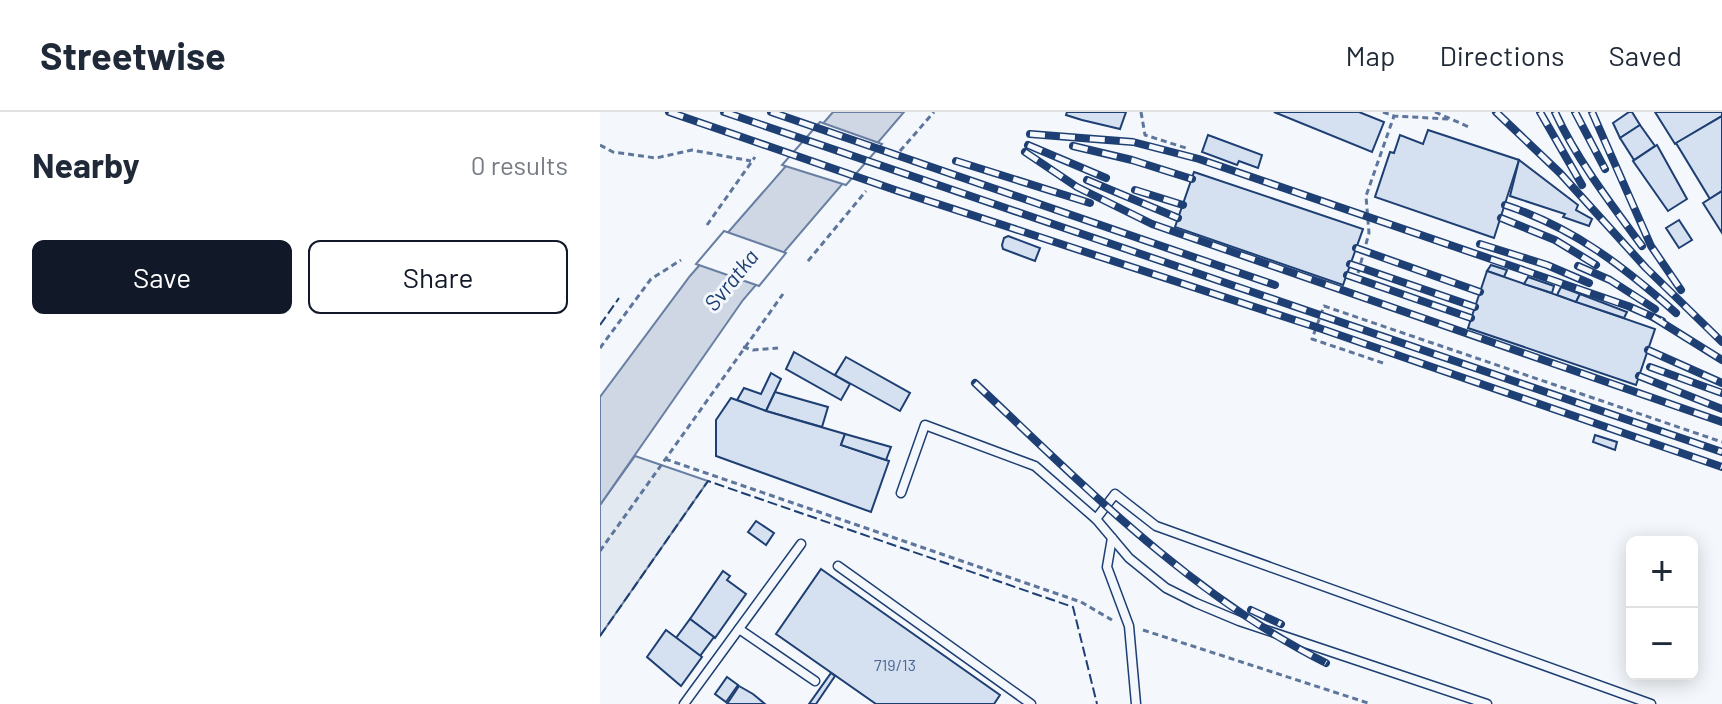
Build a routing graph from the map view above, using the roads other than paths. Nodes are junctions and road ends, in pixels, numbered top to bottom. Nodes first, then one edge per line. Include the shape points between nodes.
1 (901, 493) dead end
2 (1096, 519) junction
3 (1112, 538) junction
4 (801, 544) dead end
5 (838, 566) dead end
6 (739, 629) junction
7 (815, 681) dead end
8 (684, 704) edge
9 (1031, 704) edge
10 (1136, 704) edge
11 (1487, 704) edge
12 (1651, 704) edge

1 - 2 lane via 925,425 1035,466
2 - 3 lane
2 - 12 lane via 1115,494 1156,526
3 - 10 lane via 1107,567 1129,626
3 - 11 lane via 1166,588 1196,603
4 - 6 lane
5 - 9 lane
6 - 7 lane
6 - 8 lane

